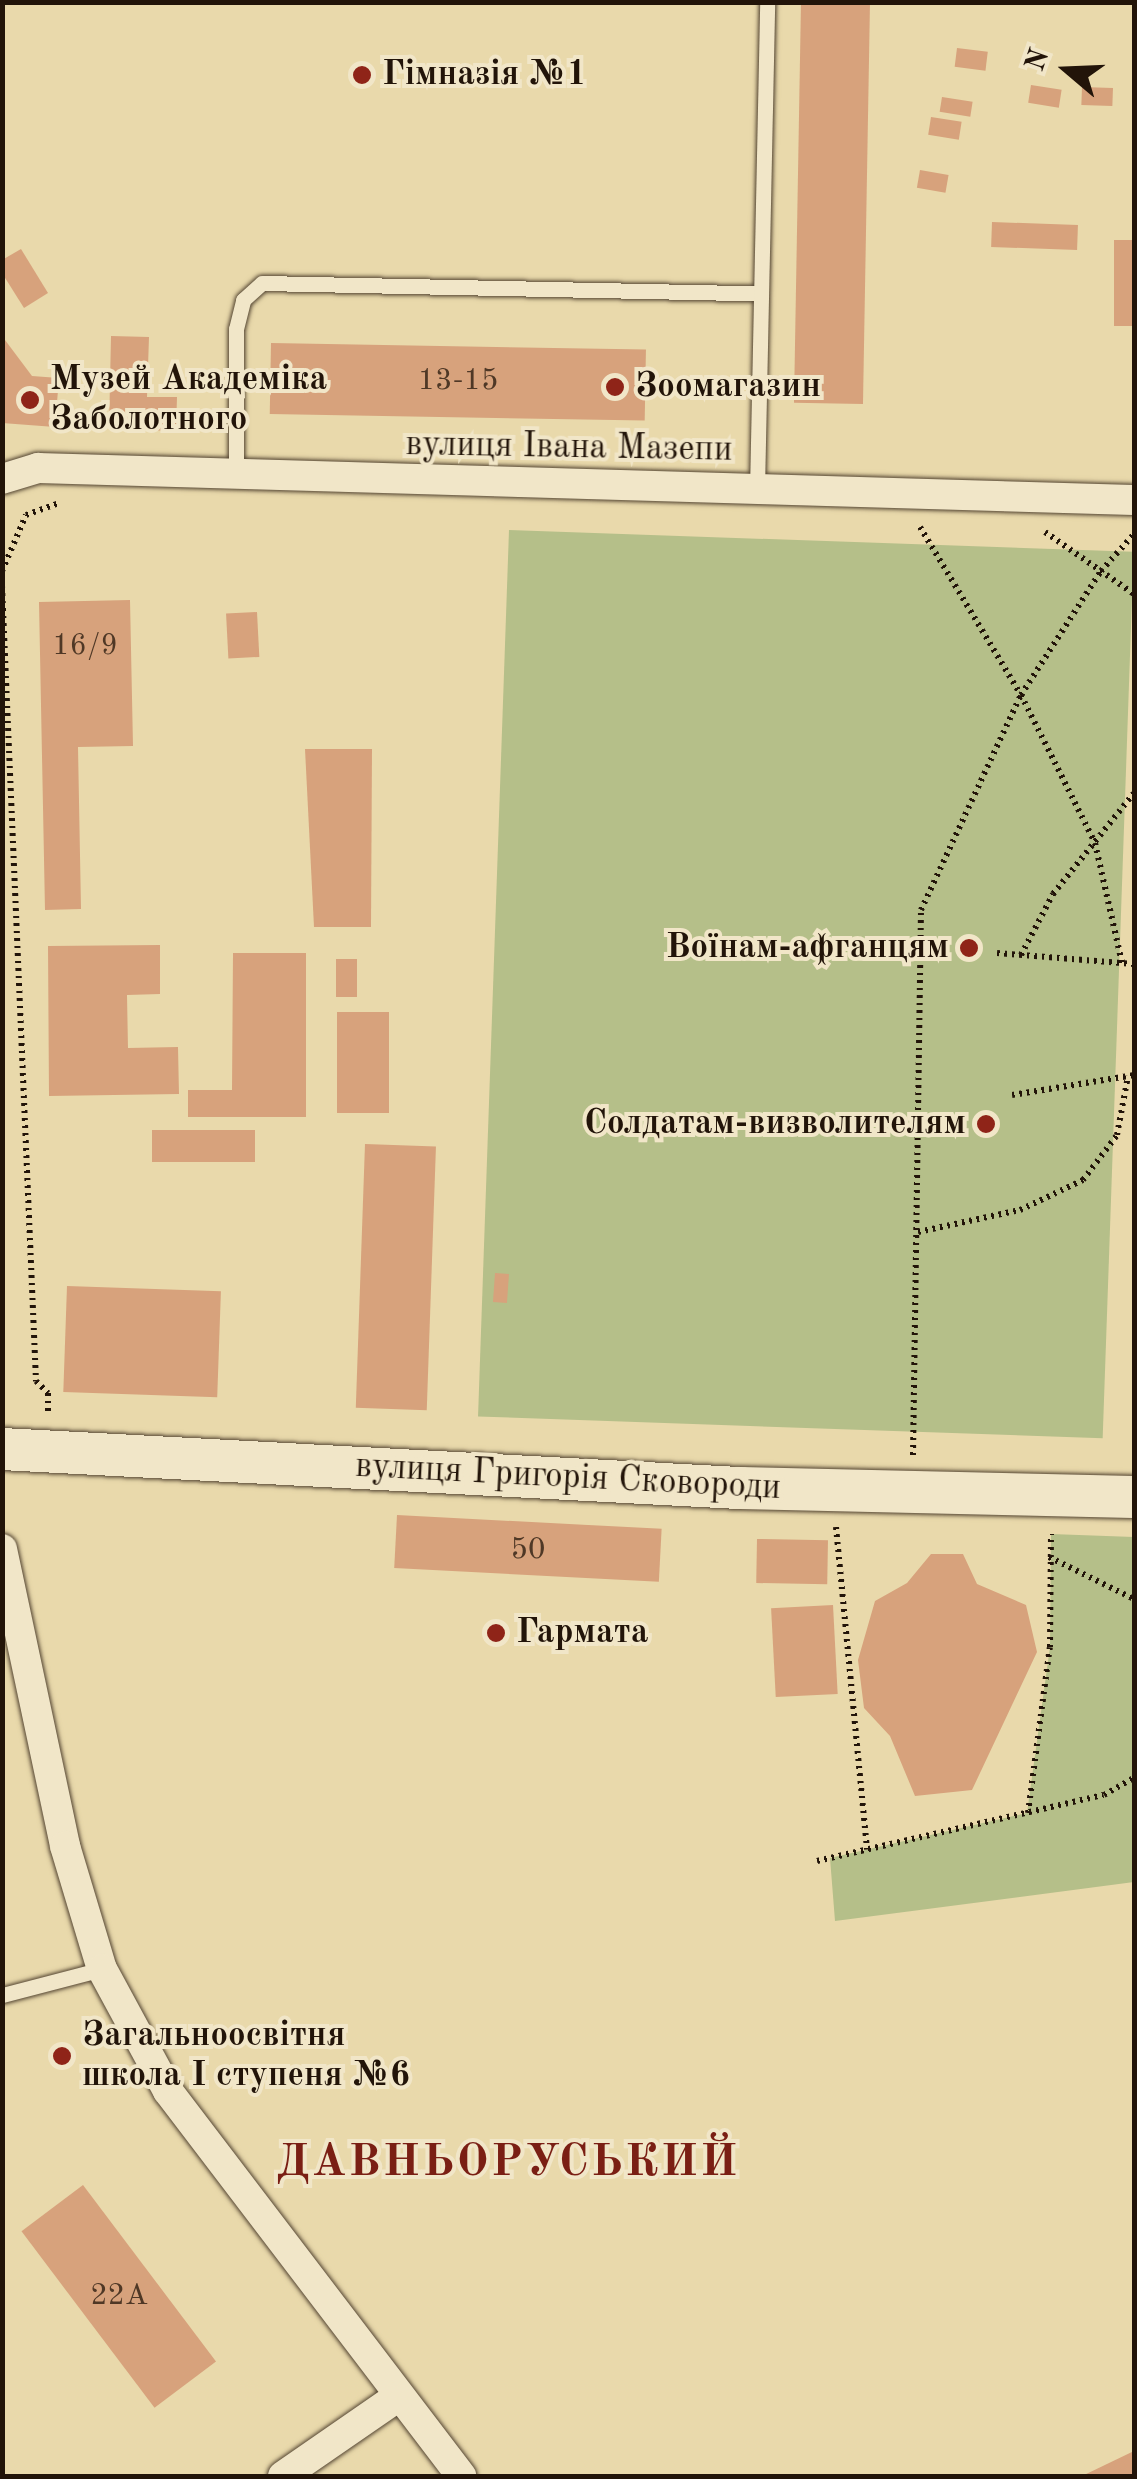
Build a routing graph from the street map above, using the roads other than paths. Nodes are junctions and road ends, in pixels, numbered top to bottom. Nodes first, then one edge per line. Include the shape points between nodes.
1 (767, 2) edge
2 (760, 294) junction
3 (236, 475) junction
4 (2, 479) edge
5 (758, 490) junction
6 (1134, 500) edge
7 (2, 1449) edge
8 (1134, 1496) edge
9 (2, 1549) edge
10 (102, 1969) junction
11 (2, 1995) edge
12 (399, 2396) junction
13 (284, 2476) edge
14 (461, 2476) edge

1 - 2 lane
2 - 3 lane via 262,283 244,300 236,329
2 - 5 lane
3 - 4 street, вулиця Івана Мазепи via 38,468
3 - 5 street, вулиця Івана Мазепи
5 - 6 street, вулиця Івана Мазепи
7 - 8 street, вулиця Григорія Сковороди via 721,1487
9 - 10 street via 65,1846
10 - 11 lane
10 - 12 street via 168,2091
12 - 13 street
12 - 14 street

